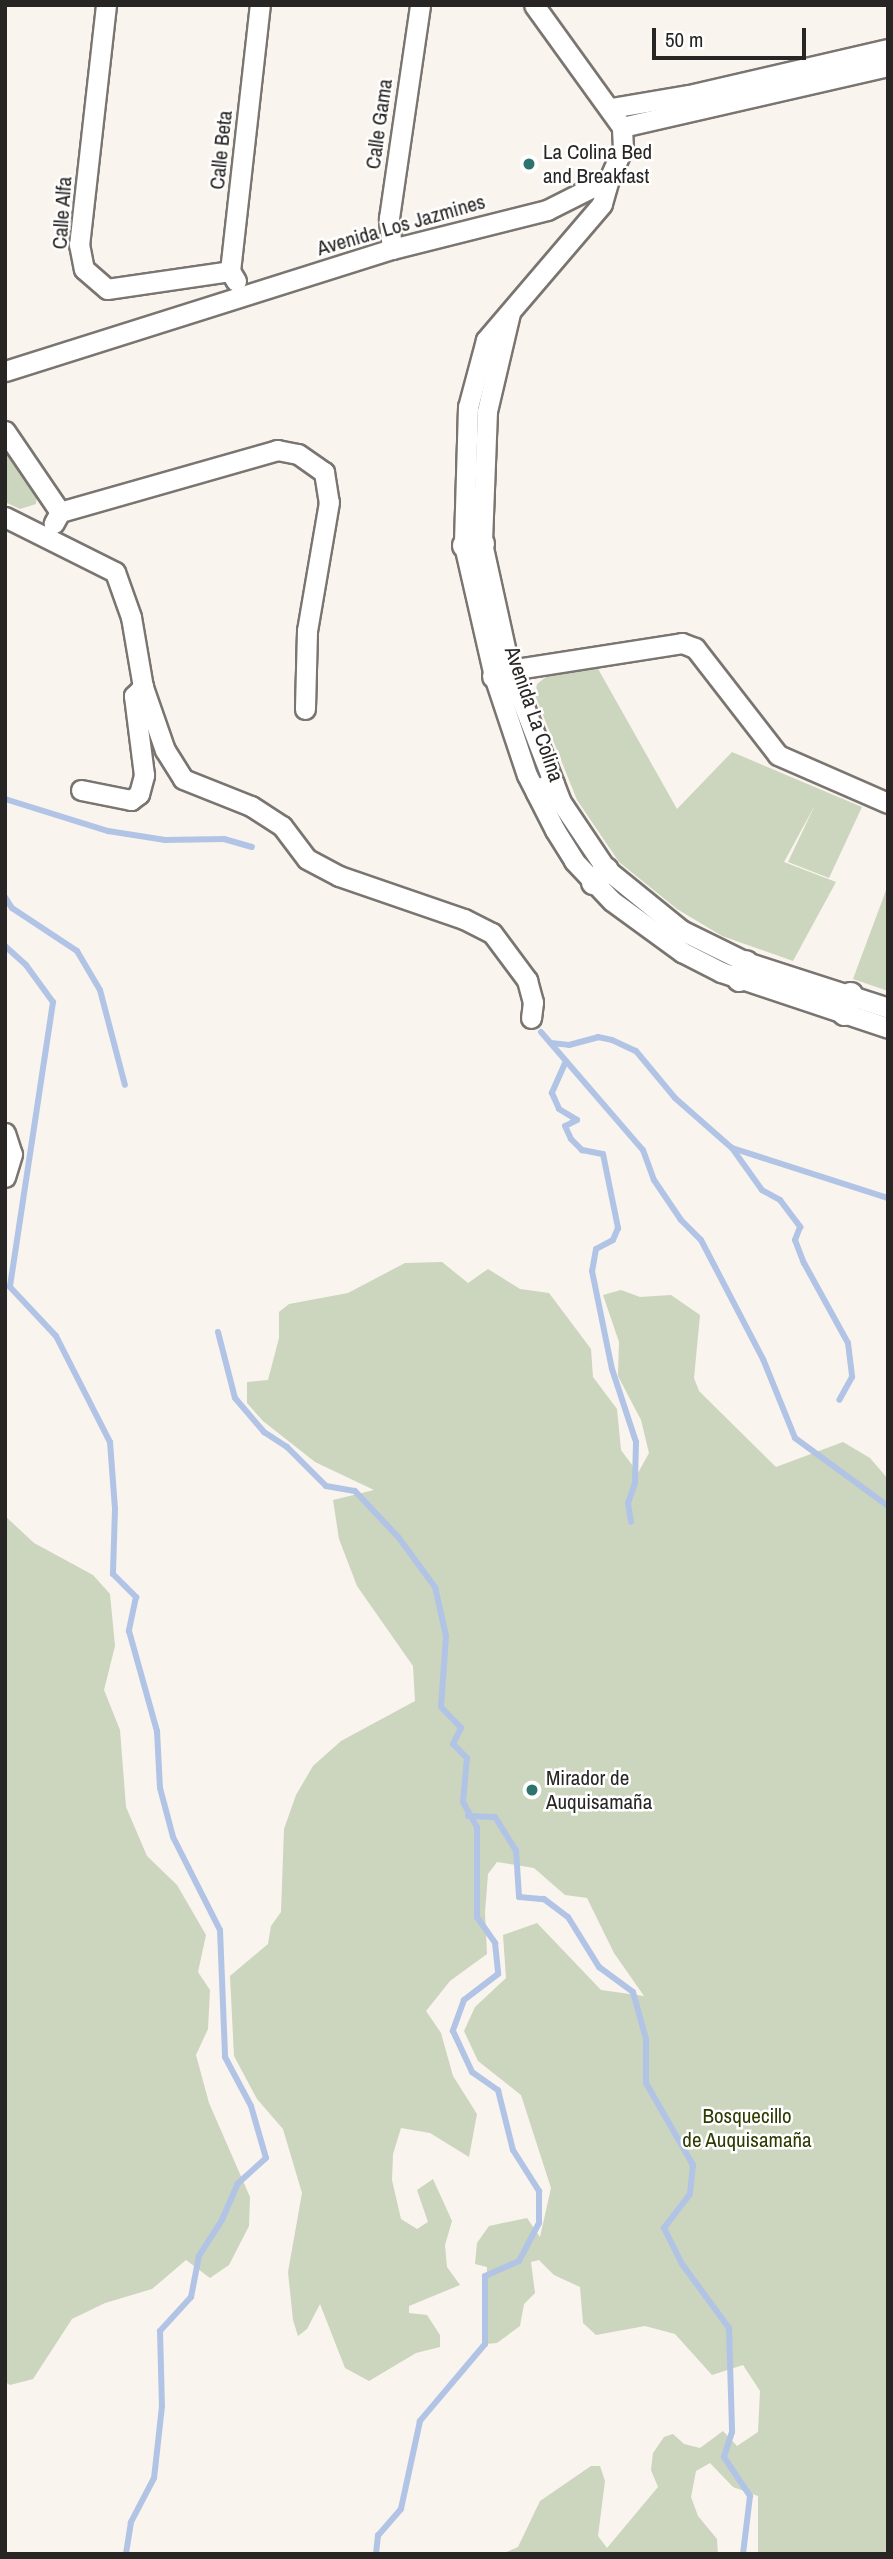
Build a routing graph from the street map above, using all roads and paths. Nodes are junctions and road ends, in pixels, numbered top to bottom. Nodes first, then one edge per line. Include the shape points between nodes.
1 (106, 5) edge
2 (260, 5) edge
3 (420, 5) edge
4 (534, 5) edge
5 (888, 49) edge
6 (888, 66) edge
7 (611, 108) junction
8 (622, 127) junction
9 (609, 179) junction
10 (392, 249) junction
11 (230, 271) junction
12 (243, 296) junction
13 (5, 370) edge
14 (5, 431) edge
15 (60, 512) junction
16 (5, 517) edge
17 (47, 535) junction
18 (502, 673) junction
19 (143, 687) junction
20 (305, 709) dead end
21 (81, 789) dead end
22 (888, 803) edge
23 (847, 1003) junction
24 (888, 1008) edge
25 (531, 1018) dead end
26 (888, 1028) edge
27 (5, 1133) edge
28 (5, 1177) edge

1 - 11 street, Calle Alfa via 79,244 84,269 107,289
2 - 11 street, Calle Beta
3 - 10 street, Calle Gama via 388,218
4 - 7 street
5 - 7 street via 689,95
6 - 8 street
7 - 8 street
8 - 9 street via 623,148
9 - 10 street, Avenida Los Jazmines via 547,210
9 - 18 street, Avenida La Colina via 602,204 486,340 468,407 473,544
10 - 12 street, Avenida Los Jazmines
11 - 12 street
12 - 13 street, Avenida Los Jazmines
14 - 15 street
15 - 17 street
15 - 20 street via 277,450 298,454 324,472 329,502 307,631
16 - 17 street
17 - 19 street via 114,572 131,617
18 - 22 street via 682,643 695,648 778,755
18 - 23 street, Avenida La Colina via 527,775 545,788 562,842 599,876 742,971
19 - 21 street via 134,696 144,775 139,794 131,800
19 - 25 street via 165,750 183,779 251,806 282,826 307,859 339,876 492,933 527,980 533,1002
23 - 24 street, Avenida La Colina
23 - 26 street, Avenida La Colina
27 - 28 street via 12,1154

